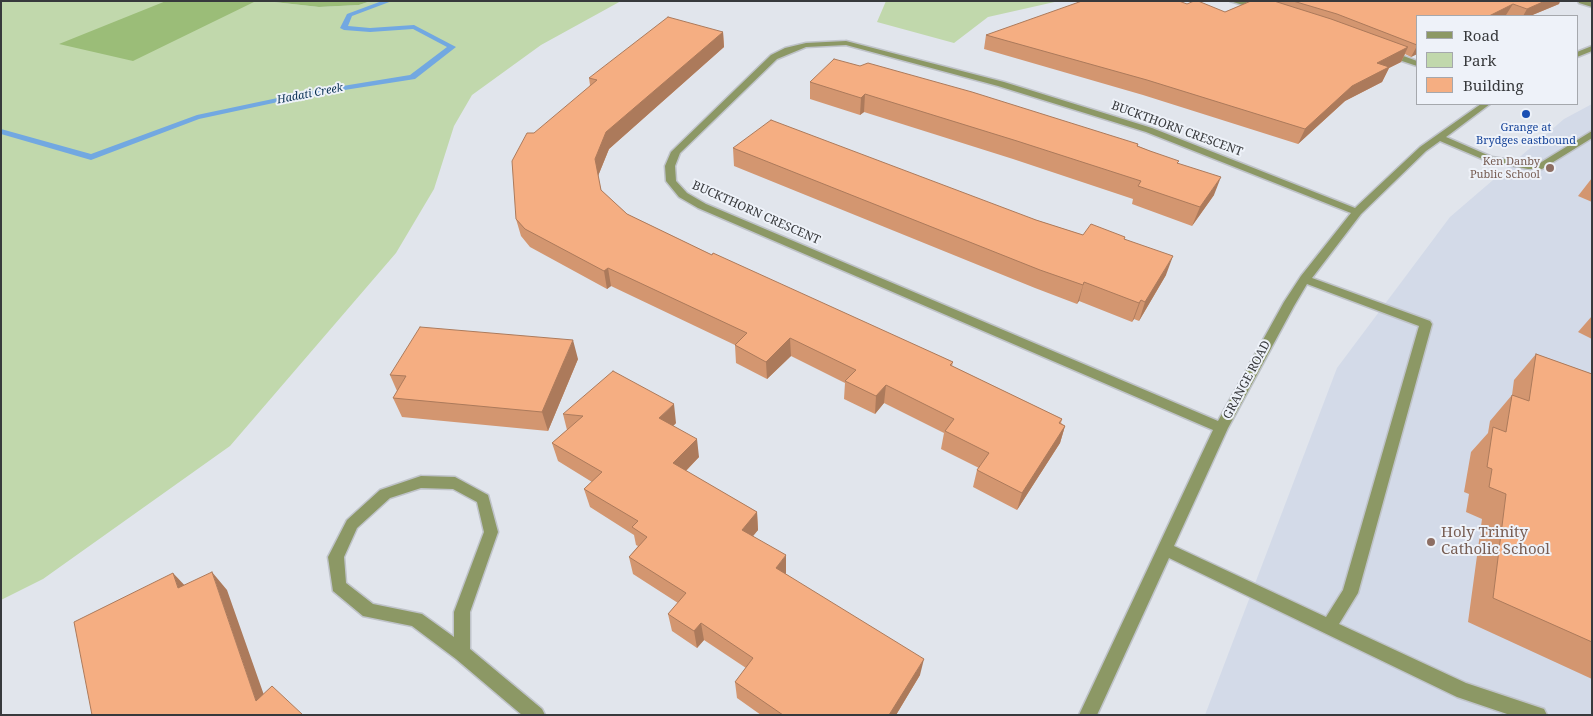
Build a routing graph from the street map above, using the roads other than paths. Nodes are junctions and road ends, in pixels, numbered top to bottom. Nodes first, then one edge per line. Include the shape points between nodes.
1 (1234, 1) edge
2 (1582, 1) edge
3 (1592, 5) edge
4 (1264, 10) edge
5 (1592, 48) edge
6 (1381, 50) edge
7 (1578, 55) edge
8 (1416, 64) edge
9 (1485, 105) edge
10 (1592, 134) edge
11 (1438, 138) junction
12 (1358, 212) junction
13 (1305, 279) junction
14 (1221, 428) junction
15 (1167, 550) junction
16 (1328, 628) junction
17 (462, 653) junction
18 (536, 715) edge
19 (1088, 715) edge
20 (1538, 715) edge

1 - 4 street
2 - 3 street
5 - 7 street
6 - 8 street
9 - 11 street, GRANGE ROAD
10 - 11 street via 1542,166 1490,159
11 - 12 street, GRANGE ROAD
12 - 13 street, GRANGE ROAD
12 - 14 street, BUCKTHORN CRESCENT via 1149,130 1001,84 846,43 806,45 774,57 676,152 670,166 671,181 683,195 702,206
13 - 14 street, GRANGE ROAD via 1271,333
13 - 16 street via 1426,324 1350,593
14 - 15 street, GRANGE ROAD
15 - 16 street
15 - 19 street, GRANGE ROAD
16 - 20 street via 1463,691
17 - 17 street via 462,612 491,532 482,499 455,483 421,482 385,494 352,524 336,557 339,586 369,612 416,619
17 - 18 street

